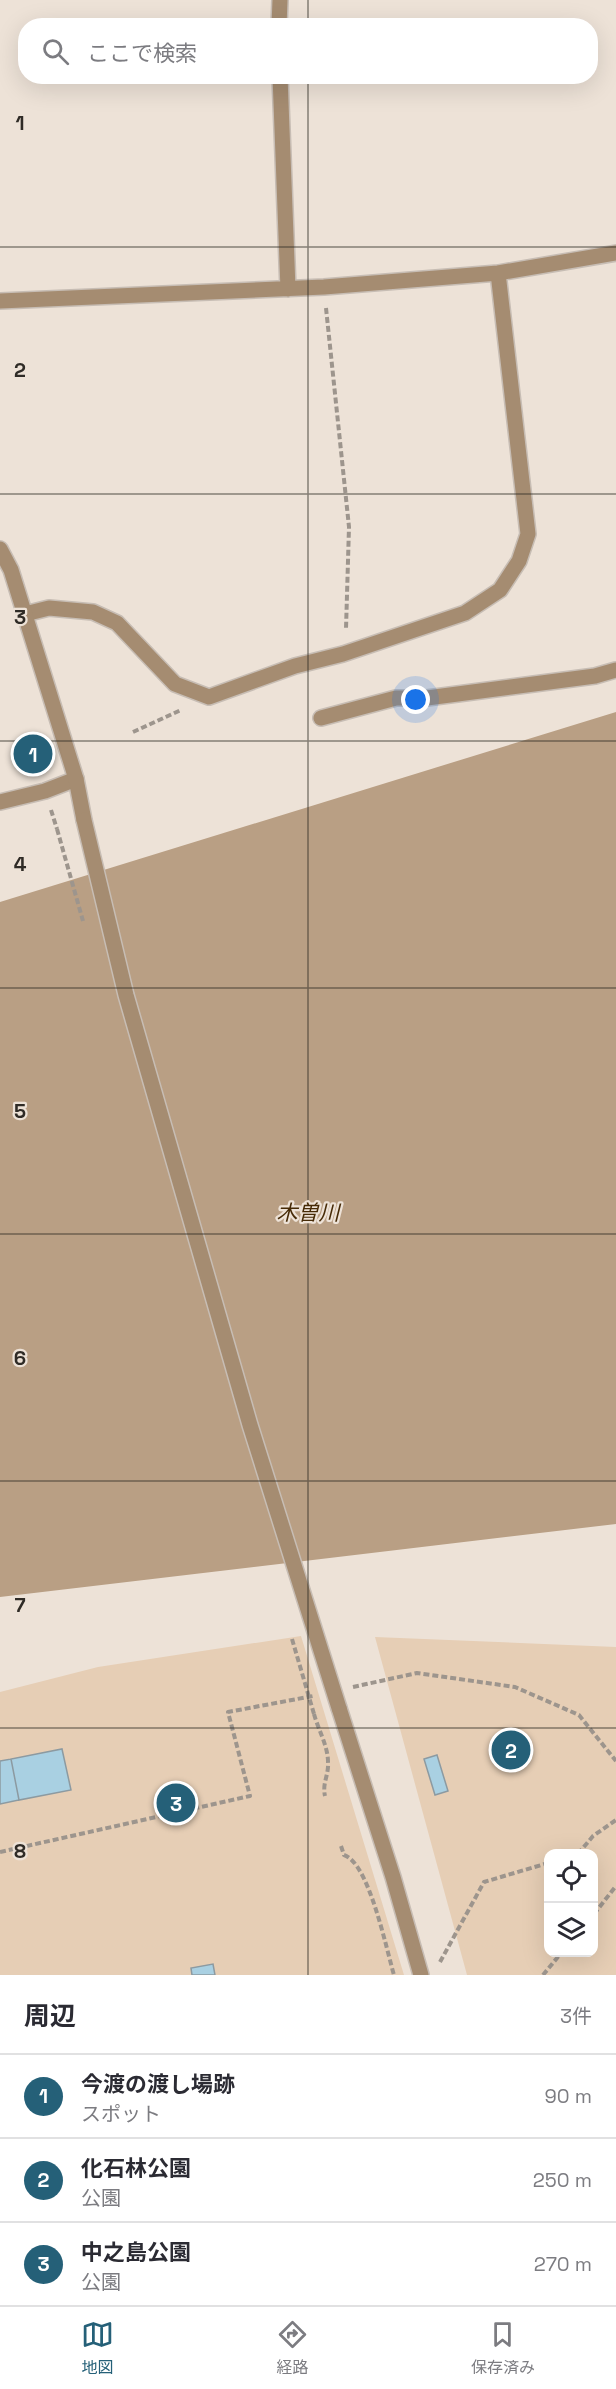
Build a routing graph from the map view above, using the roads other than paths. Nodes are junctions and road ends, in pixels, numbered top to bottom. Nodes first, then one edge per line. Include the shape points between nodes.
1 (280, 0) edge
2 (279, 18) edge
3 (280, 84) edge
4 (616, 253) edge
5 (498, 273) junction
6 (288, 290) junction
7 (0, 302) edge
8 (0, 549) edge
9 (25, 614) junction
10 (616, 670) edge
11 (321, 718) dead end
12 (76, 780) junction
13 (0, 802) edge
14 (421, 1975) edge

1 - 2 street
3 - 6 street
4 - 5 street
5 - 6 street
5 - 9 street via 528,534 519,561 500,590 465,613 209,697 175,684 117,624 93,612 50,609
6 - 7 street
8 - 9 street
9 - 12 street
10 - 11 street via 428,698 396,698
12 - 13 street
12 - 14 street, bridge via 126,995 250,1425

